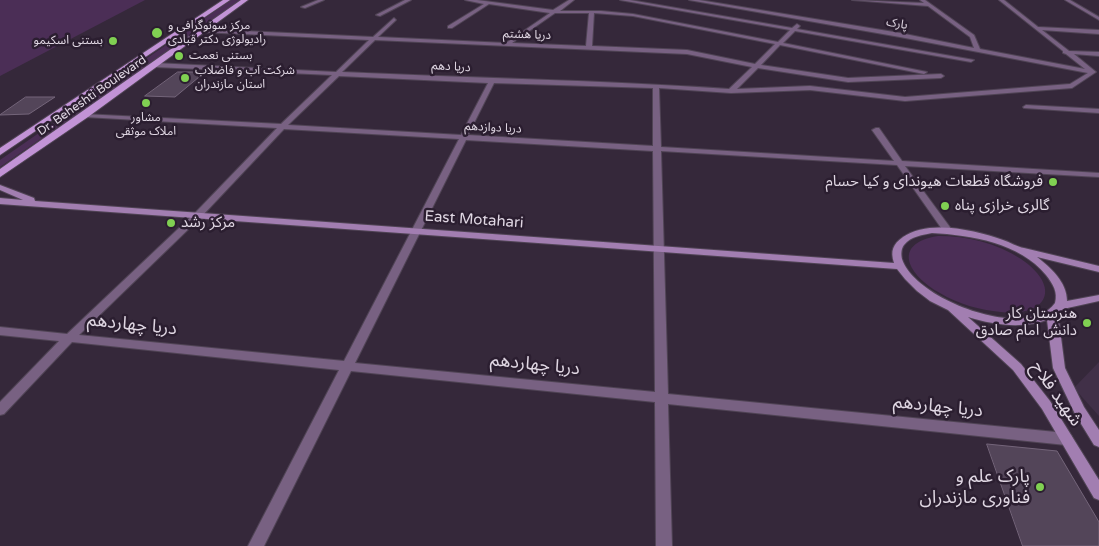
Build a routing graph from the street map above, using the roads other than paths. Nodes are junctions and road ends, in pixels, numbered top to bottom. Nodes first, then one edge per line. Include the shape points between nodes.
1 (226, 0) edge
2 (245, 0) edge
3 (322, 0) edge
4 (409, 0) edge
5 (467, 0) edge
6 (572, 0) edge
7 (621, 0) edge
8 (695, 0) edge
9 (854, 0) edge
10 (922, 0) edge
11 (1001, 0) edge
12 (1066, 0) edge
13 (488, 3) junction
14 (614, 4) dead end
15 (930, 6) junction
16 (303, 7) dead end
17 (607, 8) dead end
18 (554, 12) junction
19 (592, 12) junction
20 (601, 12) junction
21 (378, 15) dead end
22 (805, 18) junction
23 (394, 19) dead end
24 (1099, 19) edge
25 (450, 27) dead end
26 (1036, 28) junction
27 (793, 30) junction
28 (202, 31) junction
29 (1099, 32) edge
30 (374, 38) junction
31 (779, 43) junction
32 (507, 44) junction
33 (589, 48) junction
34 (978, 50) junction
35 (1065, 52) junction
36 (1099, 54) edge
37 (972, 60) dead end
38 (155, 64) junction
39 (755, 66) junction
40 (338, 73) junction
41 (1096, 73) edge
42 (492, 80) junction
43 (848, 80) junction
44 (656, 86) junction
45 (842, 90) junction
46 (731, 91) junction
47 (1026, 107) dead end
48 (1099, 110) edge
49 (85, 115) junction
50 (282, 127) junction
51 (876, 130) dead end
52 (463, 138) junction
53 (657, 149) junction
54 (0, 152) edge
55 (900, 163) junction
56 (0, 174) edge
57 (1099, 175) edge
58 (0, 187) edge
59 (0, 201) edge
60 (48, 206) junction
61 (199, 214) junction
62 (416, 230) junction
63 (947, 230) junction
64 (658, 247) junction
65 (1014, 248) junction
66 (898, 266) junction
67 (1099, 270) edge
68 (1099, 298) edge
69 (948, 306) junction
70 (1056, 310) junction
71 (0, 330) edge
72 (69, 338) junction
73 (348, 366) junction
74 (661, 397) junction
75 (0, 410) edge
76 (1066, 439) junction
77 (1099, 441) edge
78 (1099, 493) edge
79 (256, 546) edge
80 (664, 546) edge

1 - 54 main road, Dr. Beheshti Boulevard
2 - 28 main road, Dr. Beheshti Boulevard
3 - 16 street
4 - 21 street
5 - 13 street
6 - 18 street
7 - 14 street
7 - 27 street
8 - 22 street, پارک
9 - 15 street
10 - 15 street
11 - 26 street
12 - 24 street
13 - 18 street
13 - 25 street
15 - 34 street via 972,36
17 - 20 street
18 - 19 street
18 - 32 street
19 - 20 street
19 - 33 street
20 - 31 street via 633,15
22 - 27 street
22 - 34 street, پارک
23 - 30 street
26 - 29 street
26 - 35 street
27 - 31 street
27 - 37 street
28 - 30 street, دریا هشتم
28 - 38 main road, Dr. Beheshti Boulevard
30 - 32 street, دریا هشتم
30 - 40 street
31 - 39 street
31 - 43 street, دریا هشتم via 941,76
32 - 33 street, دریا هشتم
33 - 39 street, دریا هشتم via 687,52
34 - 41 street, پارک
35 - 36 street
35 - 41 street
38 - 40 street, دریا دهم
38 - 49 main road, Dr. Beheshti Boulevard
39 - 43 street, دریا هشتم
39 - 46 street
40 - 42 street, دریا دهم
40 - 50 street
41 - 45 street, دریا دهم via 1072,86 905,99
42 - 44 street, دریا دهم
42 - 52 street
43 - 45 street
44 - 46 street, دریا دهم
44 - 53 street
45 - 46 street, دریا دهم
47 - 48 street
49 - 50 street, دریا دوازدهم
49 - 56 main road, Dr. Beheshti Boulevard
50 - 52 street, دریا دوازدهم
50 - 61 street
51 - 55 street
52 - 53 street, دریا دوازدهم
52 - 62 street
53 - 55 street, دریا دوازدهم
53 - 64 street
55 - 57 street, دریا دوازدهم
55 - 63 street
58 - 60 main road
59 - 60 main road
60 - 61 main road, East Motahari
61 - 62 main road, East Motahari
61 - 72 street
62 - 64 main road, East Motahari
62 - 73 street
63 - 65 main road via 981,236
63 - 66 main road via 919,232 900,241 895,256
64 - 66 main road, East Motahari
64 - 74 street
65 - 67 main road
65 - 70 main road, شهید فلاح via 1053,276 1062,297
66 - 69 main road via 917,287
68 - 70 main road
69 - 70 main road via 981,317 1008,321 1041,318
69 - 76 main road, شهید فلاح via 1017,367 1046,405
70 - 77 main road, شهید فلاح via 1059,368 1079,410
71 - 72 street, دریا چهاردهم
72 - 73 street, دریا چهاردهم
72 - 75 street
73 - 74 street, دریا چهاردهم
73 - 79 street
74 - 76 street, دریا چهاردهم
74 - 80 street
76 - 78 main road, شهید فلاح

